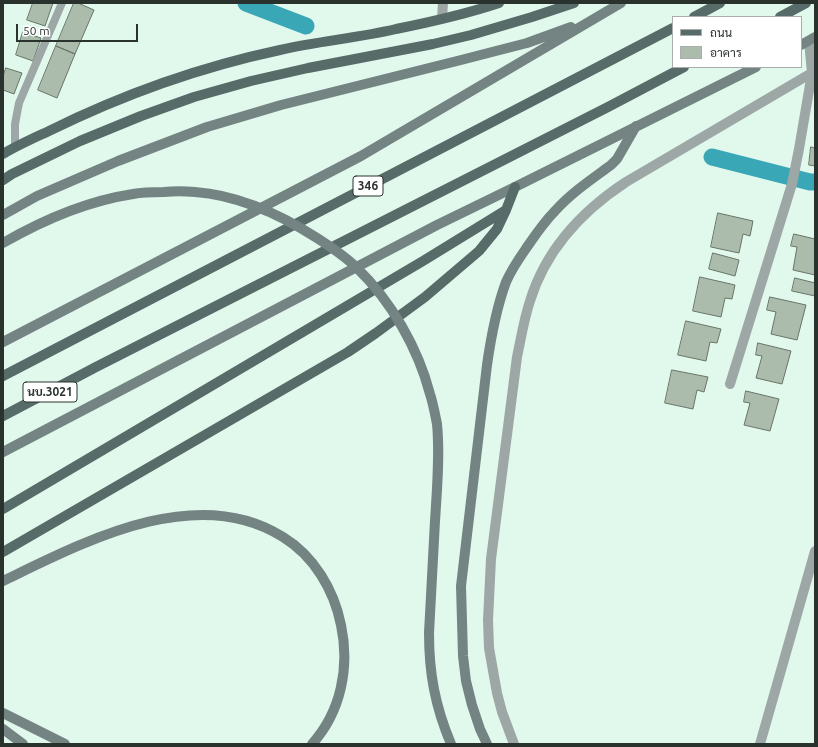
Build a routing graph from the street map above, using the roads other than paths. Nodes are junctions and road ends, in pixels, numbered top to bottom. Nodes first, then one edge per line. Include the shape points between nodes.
1 (62, 3) edge
2 (443, 3) edge
3 (499, 3) edge
4 (574, 3) edge
5 (621, 3) edge
6 (720, 3) edge
7 (806, 3) edge
8 (696, 16) edge
9 (782, 16) edge
10 (442, 18) junction
11 (593, 19) junction
12 (672, 29) edge
13 (808, 41) edge
14 (682, 68) edge
15 (754, 68) edge
16 (814, 72) edge
17 (636, 126) junction
18 (15, 147) junction
19 (3, 154) edge
20 (3, 180) edge
21 (515, 187) junction
22 (506, 210) junction
23 (3, 215) edge
24 (3, 243) edge
25 (3, 342) edge
26 (64, 344) joint
27 (3, 376) edge
28 (730, 384) dead end
29 (3, 416) edge
30 (3, 452) edge
31 (3, 509) edge
32 (815, 551) edge
33 (3, 552) edge
34 (3, 581) edge
35 (3, 713) edge
36 (3, 729) edge
37 (23, 744) edge
38 (65, 744) edge
39 (312, 744) edge
40 (451, 744) edge
41 (487, 744) edge
42 (514, 744) edge
43 (760, 744) edge

1 - 18 lane via 19,103 15,124
2 - 10 street
3 - 10 main road
4 - 20 main road via 471,35 251,80 194,97 80,141
5 - 11 main road, 346
6 - 8 main road
7 - 9 main road
10 - 18 main road via 396,30 281,49 208,68 143,90
11 - 23 main road via 527,42 281,104 207,127 118,161 37,196
11 - 25 main road, 346 via 361,156
12 - 26 main road, 346
13 - 16 street
14 - 29 main road, นบ.3021
15 - 17 main road
16 - 28 street via 792,184
16 - 42 street via 608,194 564,237 539,277 529,305 517,357 491,559 489,648 502,712
17 - 21 main road
17 - 41 main road via 617,159 572,194 540,228 516,262 499,304 487,365 461,586 466,682
18 - 19 main road
21 - 22 main road
21 - 30 main road via 416,235
22 - 31 main road
22 - 33 main road via 498,229 478,251 425,297 376,333 348,352
24 - 40 main road, bridge via 61,215 112,198 149,192 196,192 239,200 278,216 333,248 371,282 406,332 430,393 437,424 429,654 440,716
26 - 27 main road, นบ.3021
32 - 43 street
34 - 39 main road via 86,542 177,516 230,517 263,526 297,547 306,556 321,575 332,596 341,623 345,652 340,692 326,726
35 - 38 main road
36 - 37 main road

